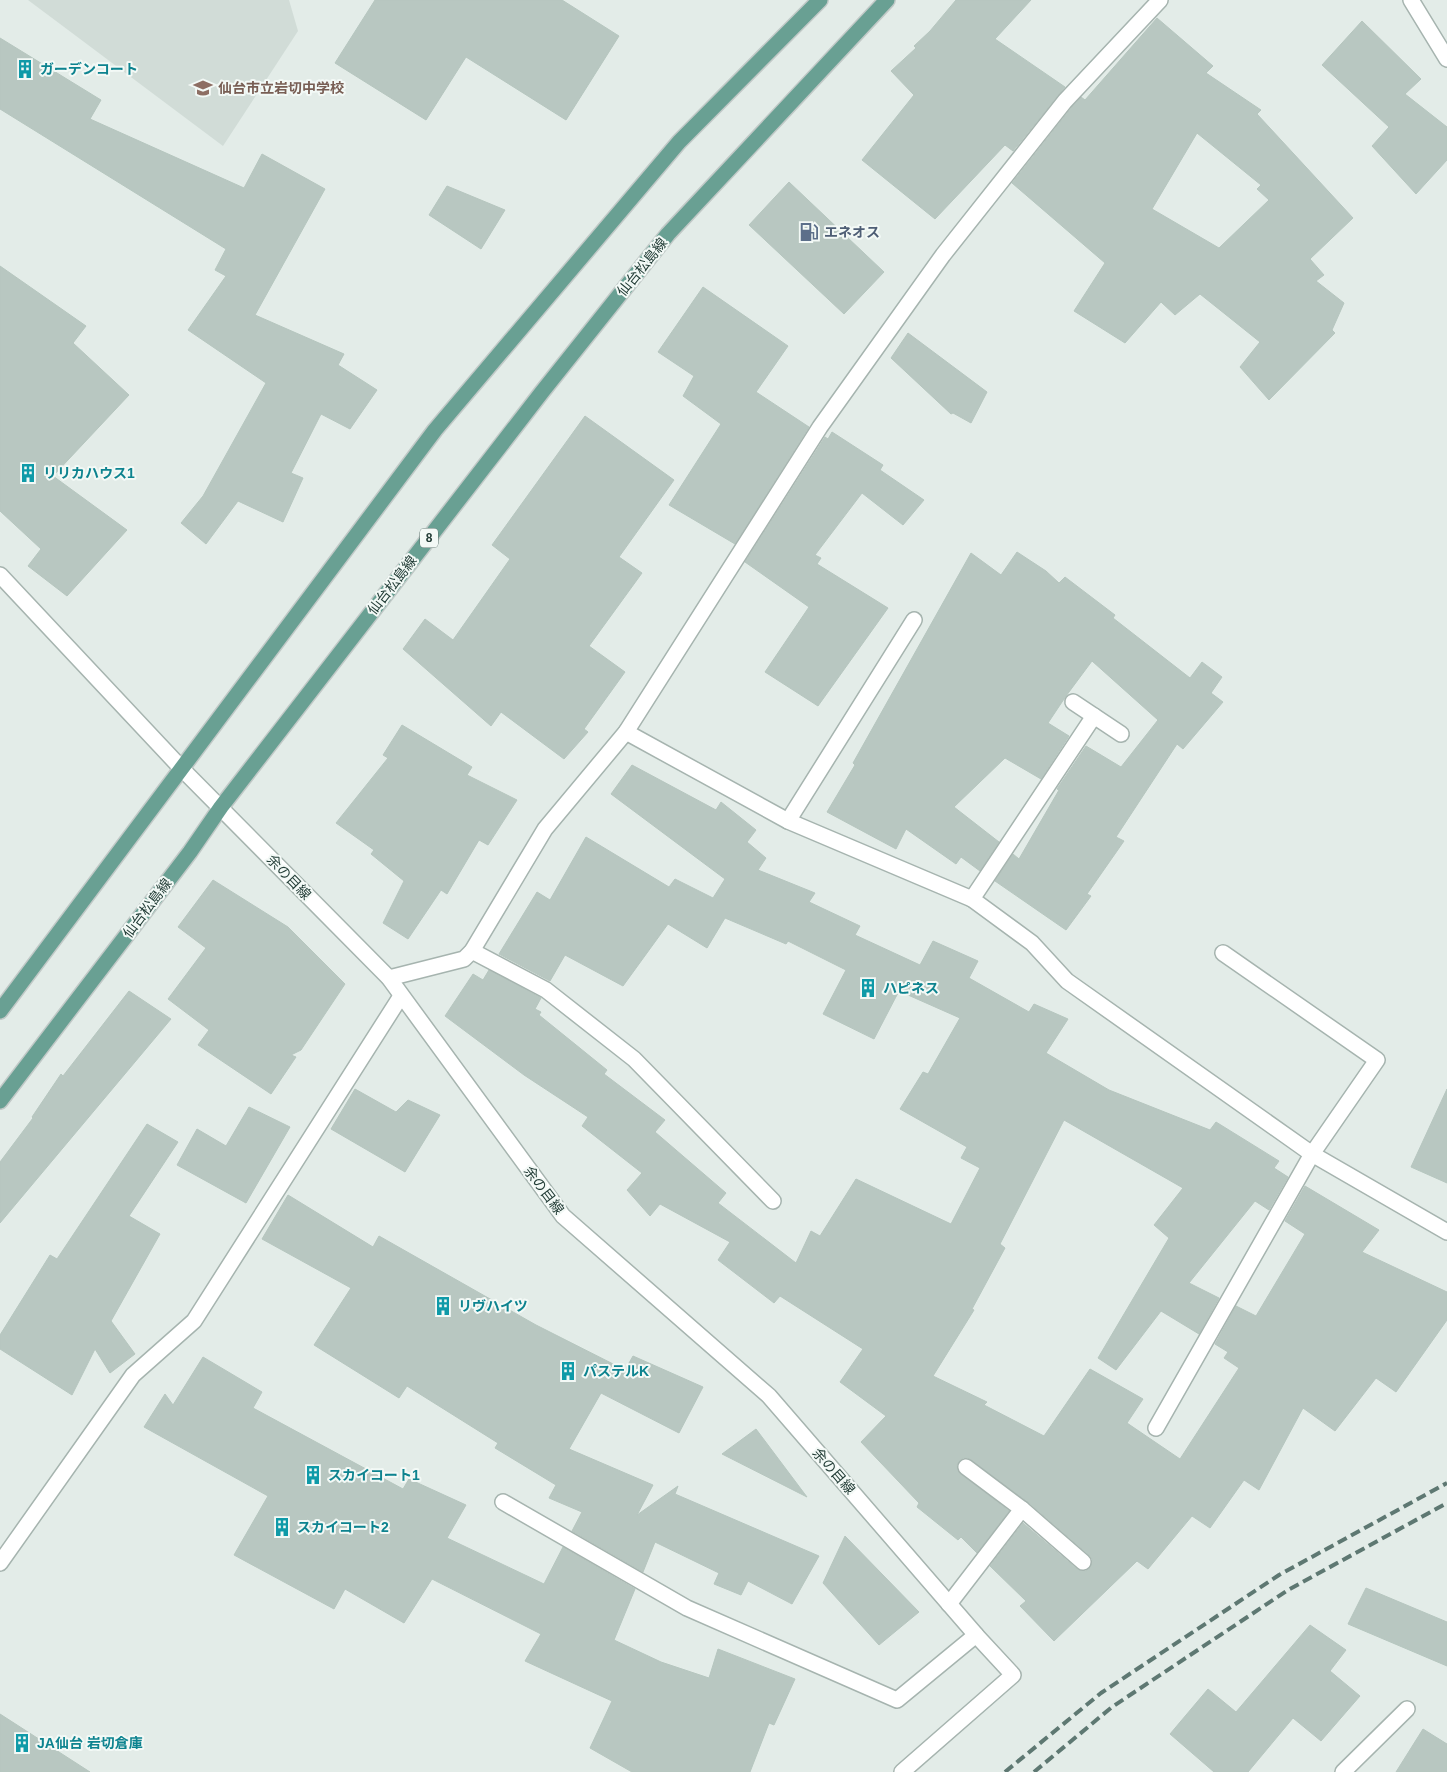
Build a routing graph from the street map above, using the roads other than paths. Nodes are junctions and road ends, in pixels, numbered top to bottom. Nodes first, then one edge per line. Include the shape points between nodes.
1 (820, 0) edge
2 (887, 0) edge
3 (1160, 0) edge
4 (1411, 0) edge
5 (1447, 59) edge
6 (0, 574) edge
7 (914, 620) dead end
8 (1073, 702) dead end
9 (1094, 716) junction
10 (626, 732) junction
11 (1121, 734) dead end
12 (182, 769) junction
13 (221, 807) junction
14 (788, 821) junction
15 (972, 899) junction
16 (472, 951) junction
17 (1223, 953) dead end
18 (389, 978) junction
19 (401, 996) junction
20 (0, 1011) edge
21 (0, 1101) edge
22 (1312, 1154) junction
23 (773, 1201) dead end
24 (1447, 1232) edge
25 (1156, 1428) dead end
26 (966, 1467) dead end
27 (503, 1502) dead end
28 (1022, 1509) junction
29 (1083, 1562) dead end
30 (0, 1563) edge
31 (949, 1604) junction
32 (976, 1635) junction
33 (1407, 1709) dead end
34 (902, 1772) edge
35 (1343, 1772) edge

1 - 12 main road via 679,142 435,430
2 - 13 main road, 仙台松島線 / 8 via 668,234
3 - 10 street via 1065,101 943,255 820,427
4 - 5 street
6 - 12 street, 余の目線
7 - 14 street
8 - 9 street
9 - 11 street
9 - 15 street
10 - 14 street
10 - 16 street via 545,828
12 - 13 street, 余の目線
12 - 20 main road
13 - 18 street, 余の目線
13 - 21 main road, 仙台松島線 / 8
14 - 15 street
15 - 22 street via 1032,943 1068,981
16 - 18 street via 464,959
16 - 23 street via 546,990 634,1059
17 - 22 street via 1377,1060
18 - 19 street, 余の目線
19 - 30 street via 194,1321 133,1375
19 - 31 street, 余の目線 via 563,1216 769,1396
22 - 24 street
22 - 25 street
26 - 28 street
27 - 32 street via 687,1608 897,1700
28 - 29 street
28 - 31 street
31 - 32 street, 余の目線
32 - 34 street, 余の目線 via 1013,1675
33 - 35 street

